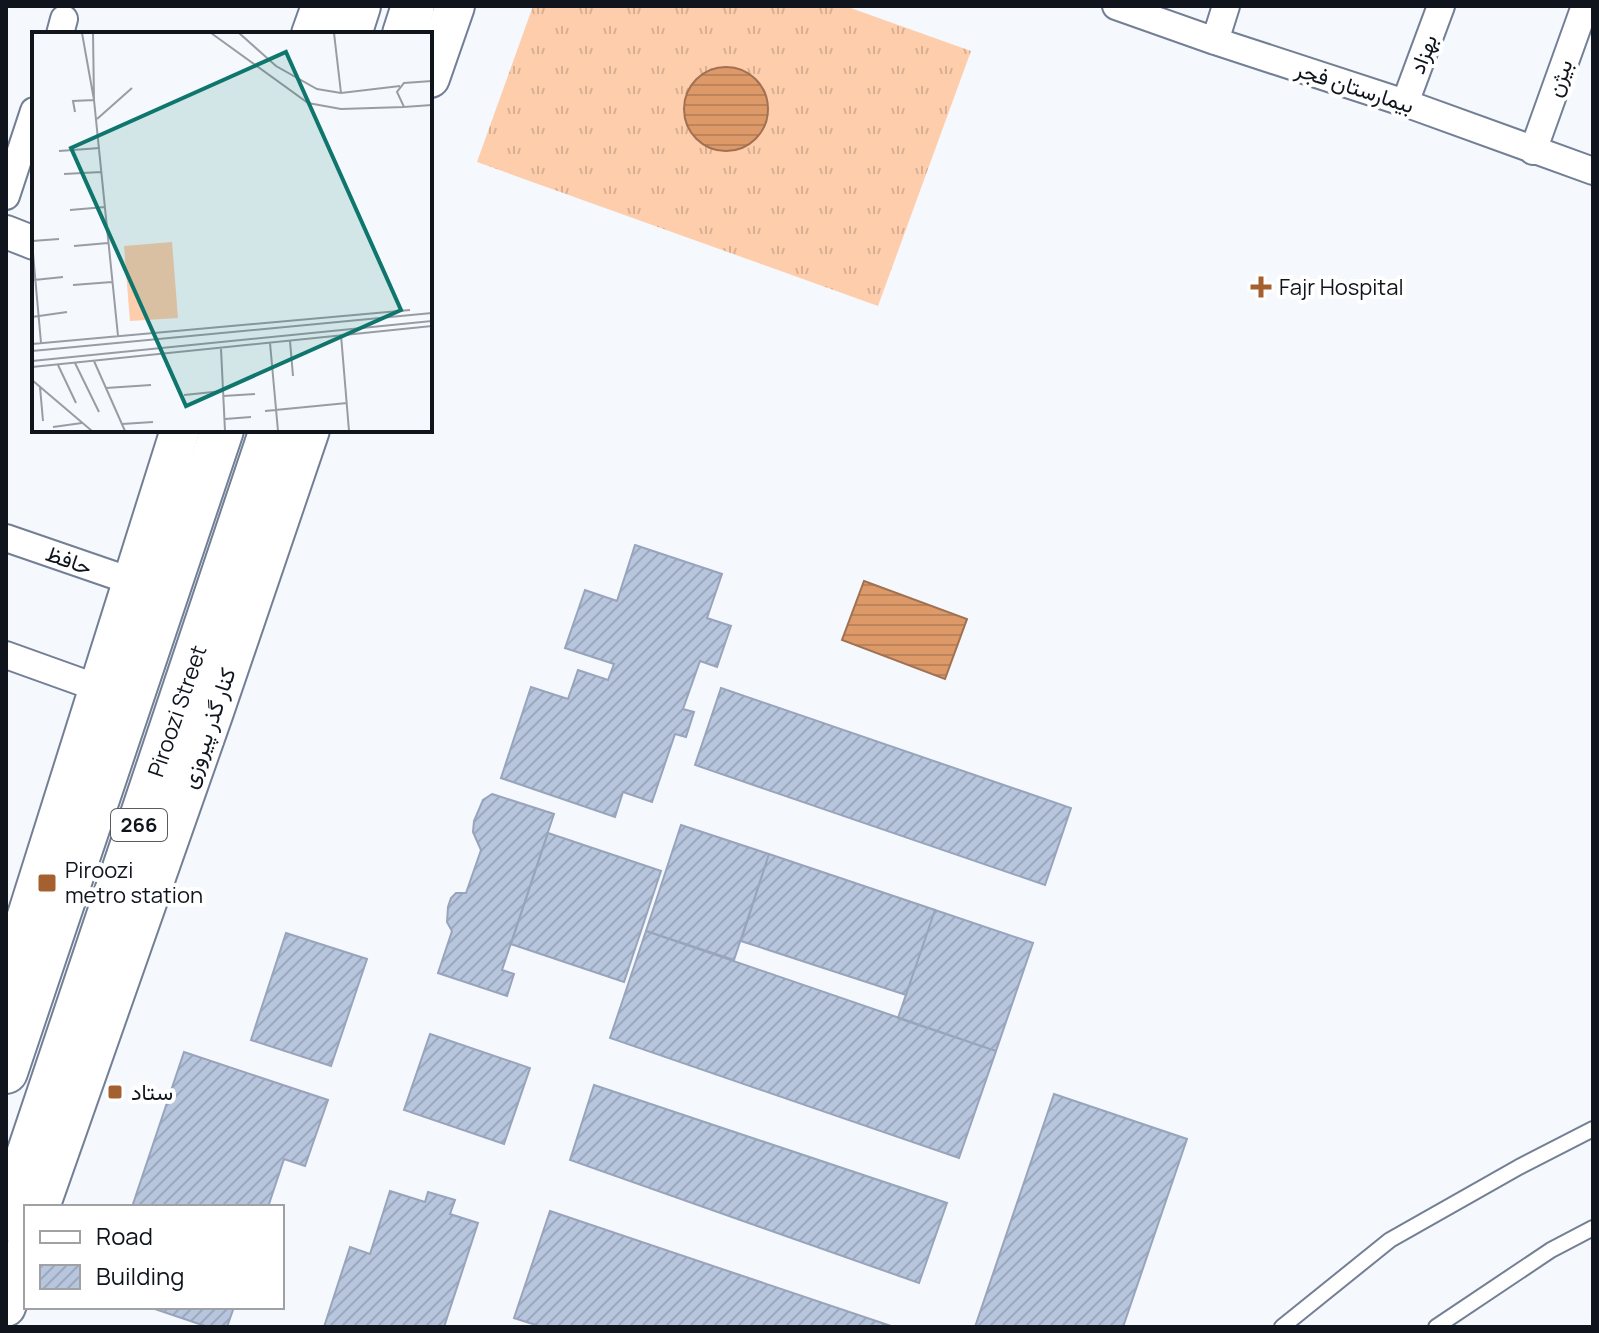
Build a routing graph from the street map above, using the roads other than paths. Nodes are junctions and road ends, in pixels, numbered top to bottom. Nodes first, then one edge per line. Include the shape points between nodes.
1 (321, 6) edge
2 (359, 6) edge
3 (413, 6) edge
4 (455, 6) edge
5 (1116, 6) edge
6 (1226, 6) edge
7 (1441, 6) edge
8 (1585, 6) edge
9 (312, 32) edge
10 (351, 32) edge
11 (405, 32) edge
12 (1215, 41) junction
13 (432, 72) edge
14 (1405, 103) junction
15 (32, 117) edge
16 (1533, 151) junction
17 (1593, 171) edge
18 (6, 196) edge
19 (6, 232) edge
20 (32, 242) edge
21 (180, 432) edge
22 (221, 432) edge
23 (270, 432) edge
24 (309, 432) edge
25 (6, 538) edge
26 (149, 587) junction
27 (6, 655) edge
28 (98, 688) junction
29 (16, 971) edge
30 (6, 1072) edge
31 (1593, 1129) edge
32 (41, 1205) edge
33 (6, 1220) edge
34 (1593, 1228) edge
35 (24, 1254) edge
36 (6, 1307) edge
37 (1282, 1327) edge
38 (1436, 1327) edge

1 - 9 main road
2 - 10 main road
3 - 11 main road
4 - 13 main road
5 - 12 street, بیمارستان فجر
6 - 12 street
7 - 14 street, بهزاد
8 - 16 street, بیژن
12 - 14 street, بیمارستان فجر
14 - 16 street, بیمارستان فجر
15 - 18 street
16 - 17 street, بیمارستان فجر
19 - 20 street
21 - 26 main road
22 - 26 main road, 266
23 - 33 main road, Piroozi Street / 266
24 - 32 main road, کنار گذر پیروزی
25 - 26 street, حافظ
26 - 28 main road
26 - 29 main road, 266
27 - 28 street
28 - 29 main road
29 - 30 main road, 266
31 - 37 lane via 1390,1240
34 - 38 lane
35 - 36 main road

